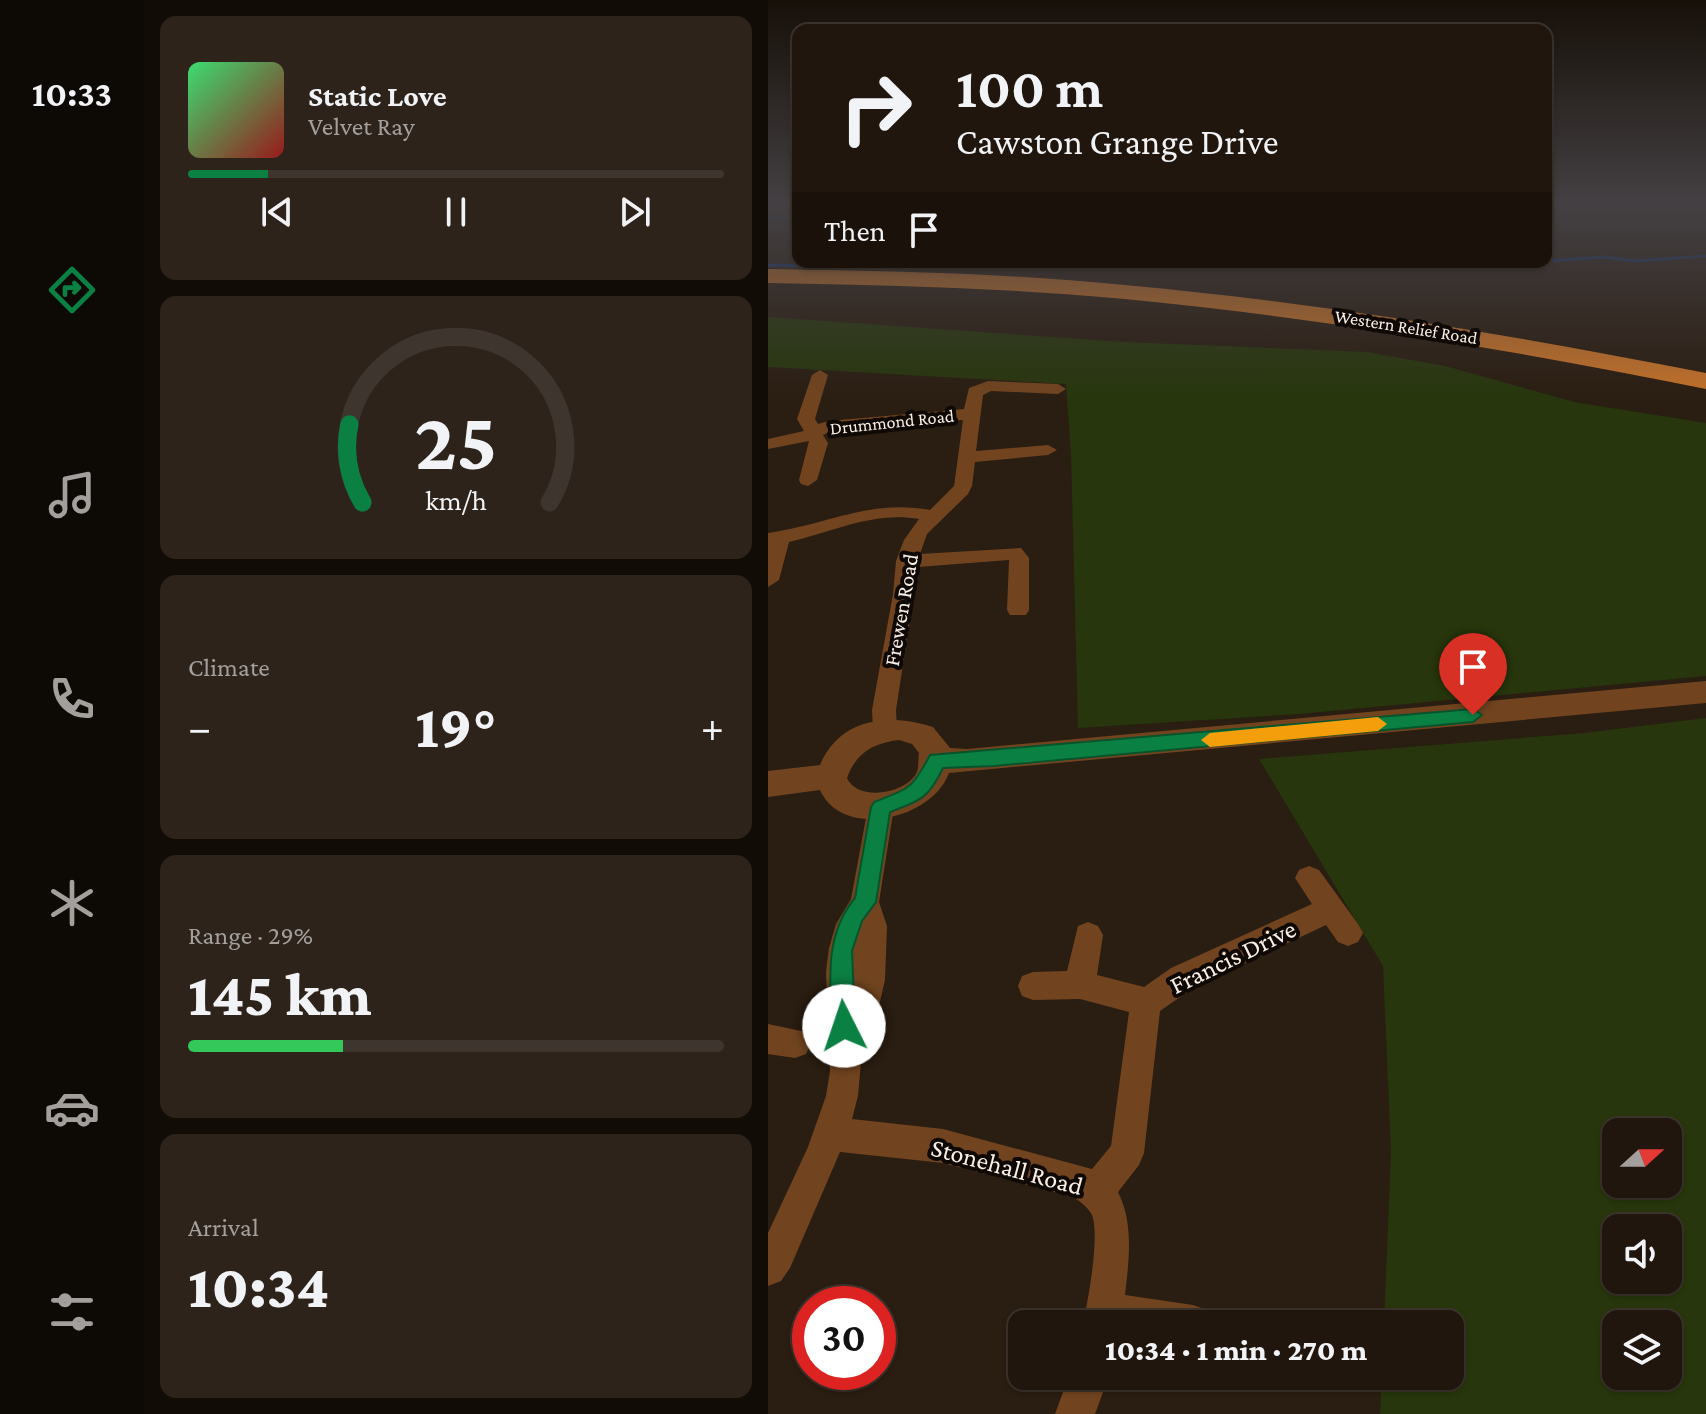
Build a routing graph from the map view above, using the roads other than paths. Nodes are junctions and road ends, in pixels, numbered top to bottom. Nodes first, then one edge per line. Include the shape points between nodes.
1 (768, 276) edge
2 (820, 375) dead end
3 (1706, 381) edge
4 (1058, 389) dead end
5 (970, 414) junction
6 (814, 433) junction
7 (768, 444) edge
8 (1048, 450) dead end
9 (965, 458) junction
10 (808, 480) dead end
11 (933, 516) junction
12 (774, 539) edge
13 (906, 561) junction
14 (768, 580) edge
15 (1018, 610) dead end
16 (1706, 692) edge
17 (885, 730) junction
18 (937, 760) junction
19 (832, 774) junction
20 (768, 784) edge
21 (881, 807) junction
22 (1309, 878) dead end
23 (1088, 935) dead end
24 (1080, 985) junction
25 (1033, 986) dead end
26 (1147, 1002) junction
27 (830, 1134) junction
28 (1096, 1192) junction
29 (768, 1268) edge
30 (1105, 1310) edge
31 (1084, 1390) edge
32 (1075, 1414) edge

1 - 3 highway, Western Relief Road via 970,280 1203,298 1496,342
2 - 6 street via 806,419
4 - 5 street via 988,386 975,392
5 - 6 street, Drummond Road via 851,423
5 - 9 street, Frewen Road
6 - 7 street, Drummond Road
6 - 10 street via 819,443
8 - 9 street
9 - 11 street, Frewen Road via 958,496
11 - 12 street via 900,509 866,512
11 - 13 street, Frewen Road via 915,536
12 - 14 street
13 - 15 street via 1014,553 1019,558
13 - 17 street, Frewen Road
16 - 18 street via 1145,746
17 - 18 street via 922,735
17 - 19 street via 844,751
18 - 21 street via 926,785
19 - 20 street
19 - 21 street via 839,796 850,804
21 - 27 street via 865,902 872,926 870,980 847,1049 843,1093
22 - 26 street, Francis Drive via 1339,921 1182,978
23 - 24 street
24 - 25 street
24 - 26 street
26 - 28 street, Francis Drive via 1127,1153
27 - 28 street, Stonehall Road via 943,1146 1082,1182
27 - 29 street
28 - 30 street, Stonehall Road via 1109,1211 1111,1238
31 - 32 street

